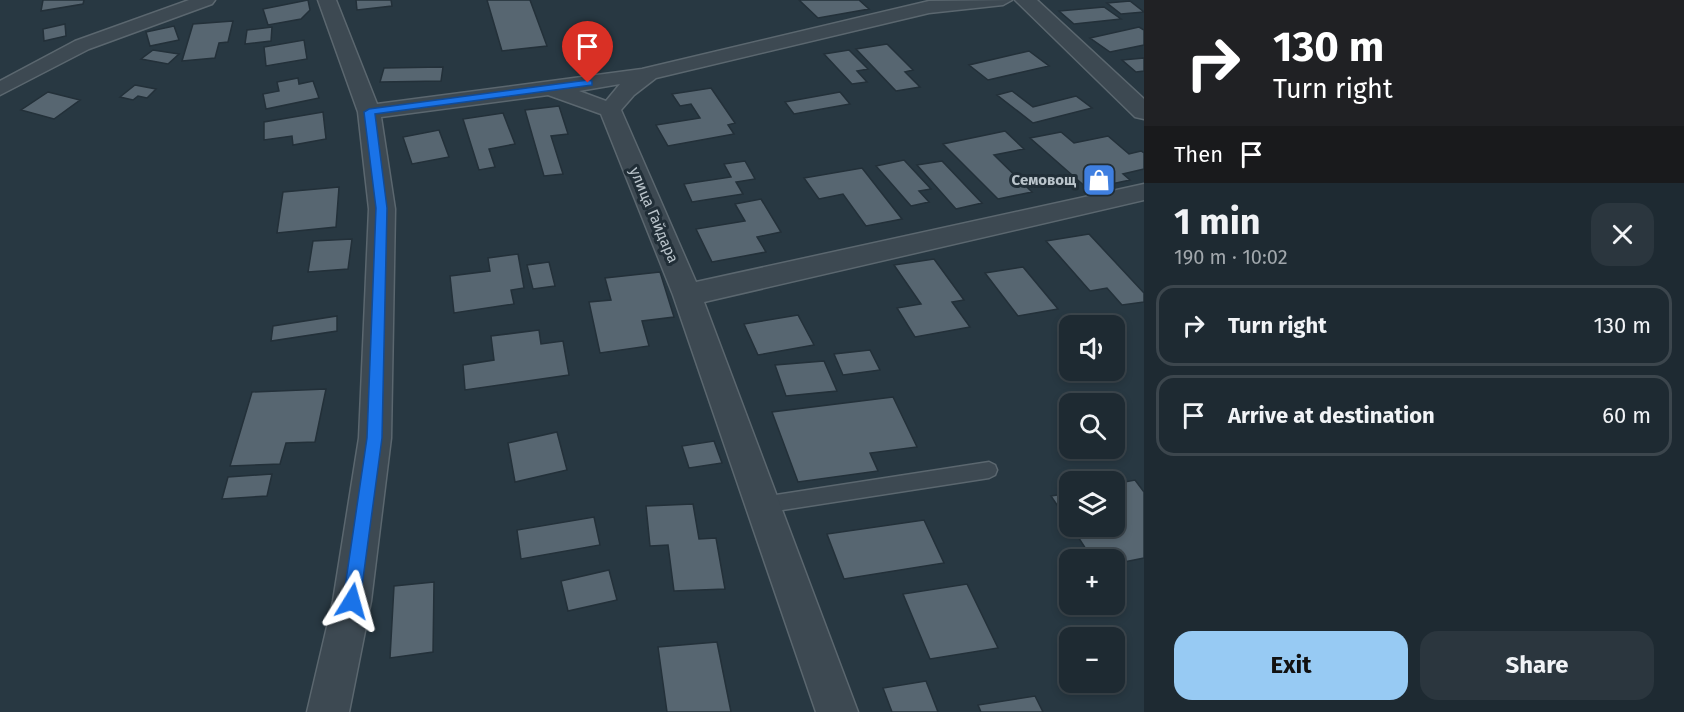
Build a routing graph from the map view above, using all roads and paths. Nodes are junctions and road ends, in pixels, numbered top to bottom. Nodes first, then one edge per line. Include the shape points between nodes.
1 (206, 0) edge
2 (327, 0) edge
3 (1002, 0) edge
4 (1025, 0) edge
5 (650, 74) junction
6 (0, 89) edge
7 (548, 89) junction
8 (610, 110) junction
9 (369, 112) junction
10 (1144, 112) edge
11 (1144, 192) edge
12 (687, 295) junction
13 (989, 470) dead end
14 (763, 505) junction
15 (328, 712) edge
16 (837, 712) edge

1 - 6 street via 82,45
2 - 9 street
3 - 5 street via 929,7
4 - 10 street
5 - 7 street
5 - 8 street via 626,90
7 - 8 street
7 - 9 street
8 - 12 street, улица Гайдара
9 - 15 street via 382,208 375,438 352,601
11 - 12 street
12 - 14 street, улица Гайдара
13 - 14 lane
14 - 16 street, улица Гайдара

